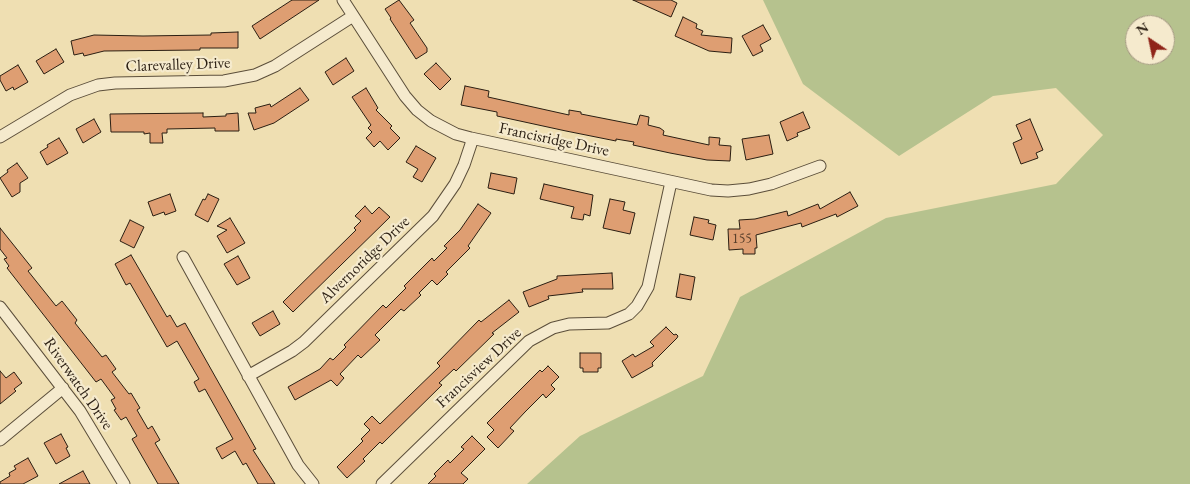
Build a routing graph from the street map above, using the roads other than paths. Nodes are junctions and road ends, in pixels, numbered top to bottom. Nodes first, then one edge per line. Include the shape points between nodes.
1 (343, 0) edge
2 (353, 16) junction
3 (0, 137) edge
4 (471, 138) junction
5 (820, 166) dead end
6 (671, 182) junction
7 (183, 257) dead end
8 (0, 307) edge
9 (248, 376) junction
10 (63, 388) junction
11 (0, 440) edge
12 (124, 484) edge
13 (313, 484) edge
14 (382, 484) edge

1 - 2 street, Francisridge Drive
2 - 3 street, Clarevalley Drive via 275,66 255,75 224,82 98,85 70,95
2 - 4 street, Francisridge Drive via 417,110 441,127
4 - 6 street, Francisridge Drive
4 - 9 street, Alvernoridge Drive via 458,178 433,216 304,342
5 - 6 street, Francisridge Drive via 749,189 711,190
6 - 14 street, Francisview Drive via 648,287 637,306 629,314 608,323 569,324 553,328 529,341
7 - 9 street
8 - 10 street, Riverwatch Drive
9 - 13 street via 298,465
10 - 11 street
10 - 12 street, Riverwatch Drive

